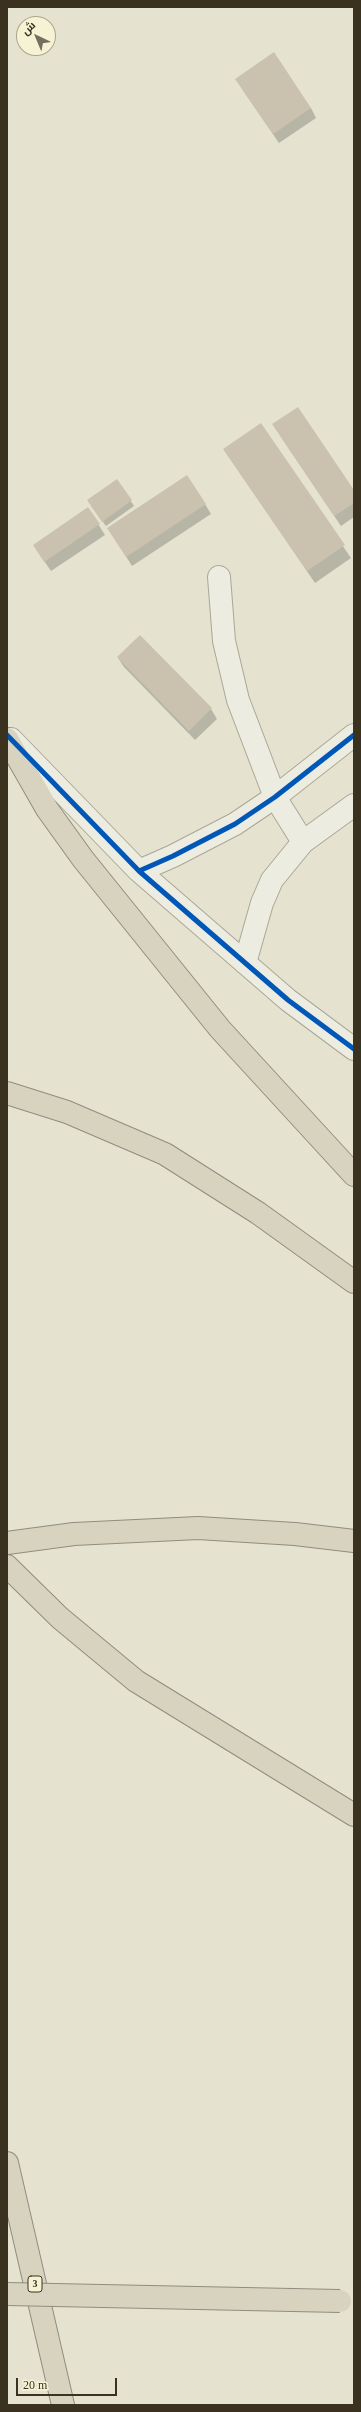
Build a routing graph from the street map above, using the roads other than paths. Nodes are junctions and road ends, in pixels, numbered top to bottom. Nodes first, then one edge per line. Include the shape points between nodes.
1 (219, 577) dead end
2 (7, 735) edge
3 (354, 735) edge
4 (7, 739) edge
5 (275, 796) junction
6 (354, 805) edge
7 (303, 842) junction
8 (139, 871) junction
9 (245, 963) junction
10 (354, 1049) edge
11 (7, 1093) edge
12 (354, 1175) edge
13 (354, 1282) edge
14 (354, 1541) edge
15 (7, 1543) edge
16 (7, 1566) edge
17 (354, 1815) edge
18 (7, 2163) edge
19 (7, 2294) edge
20 (347, 2301) edge
21 (63, 2405) edge

1 - 5 street via 224,641 238,700
2 - 8 street
3 - 5 street
4 - 12 highway via 47,809 83,859 220,1029
5 - 7 street
5 - 8 street via 235,824
6 - 7 street
7 - 9 street via 272,880 262,903
8 - 9 street
9 - 10 street via 288,1000
11 - 13 highway via 67,1112 165,1154 258,1212
14 - 15 highway via 295,1534 198,1528 74,1534
16 - 17 highway via 60,1618 136,1681
18 - 21 highway, 3
19 - 20 highway, bridge

